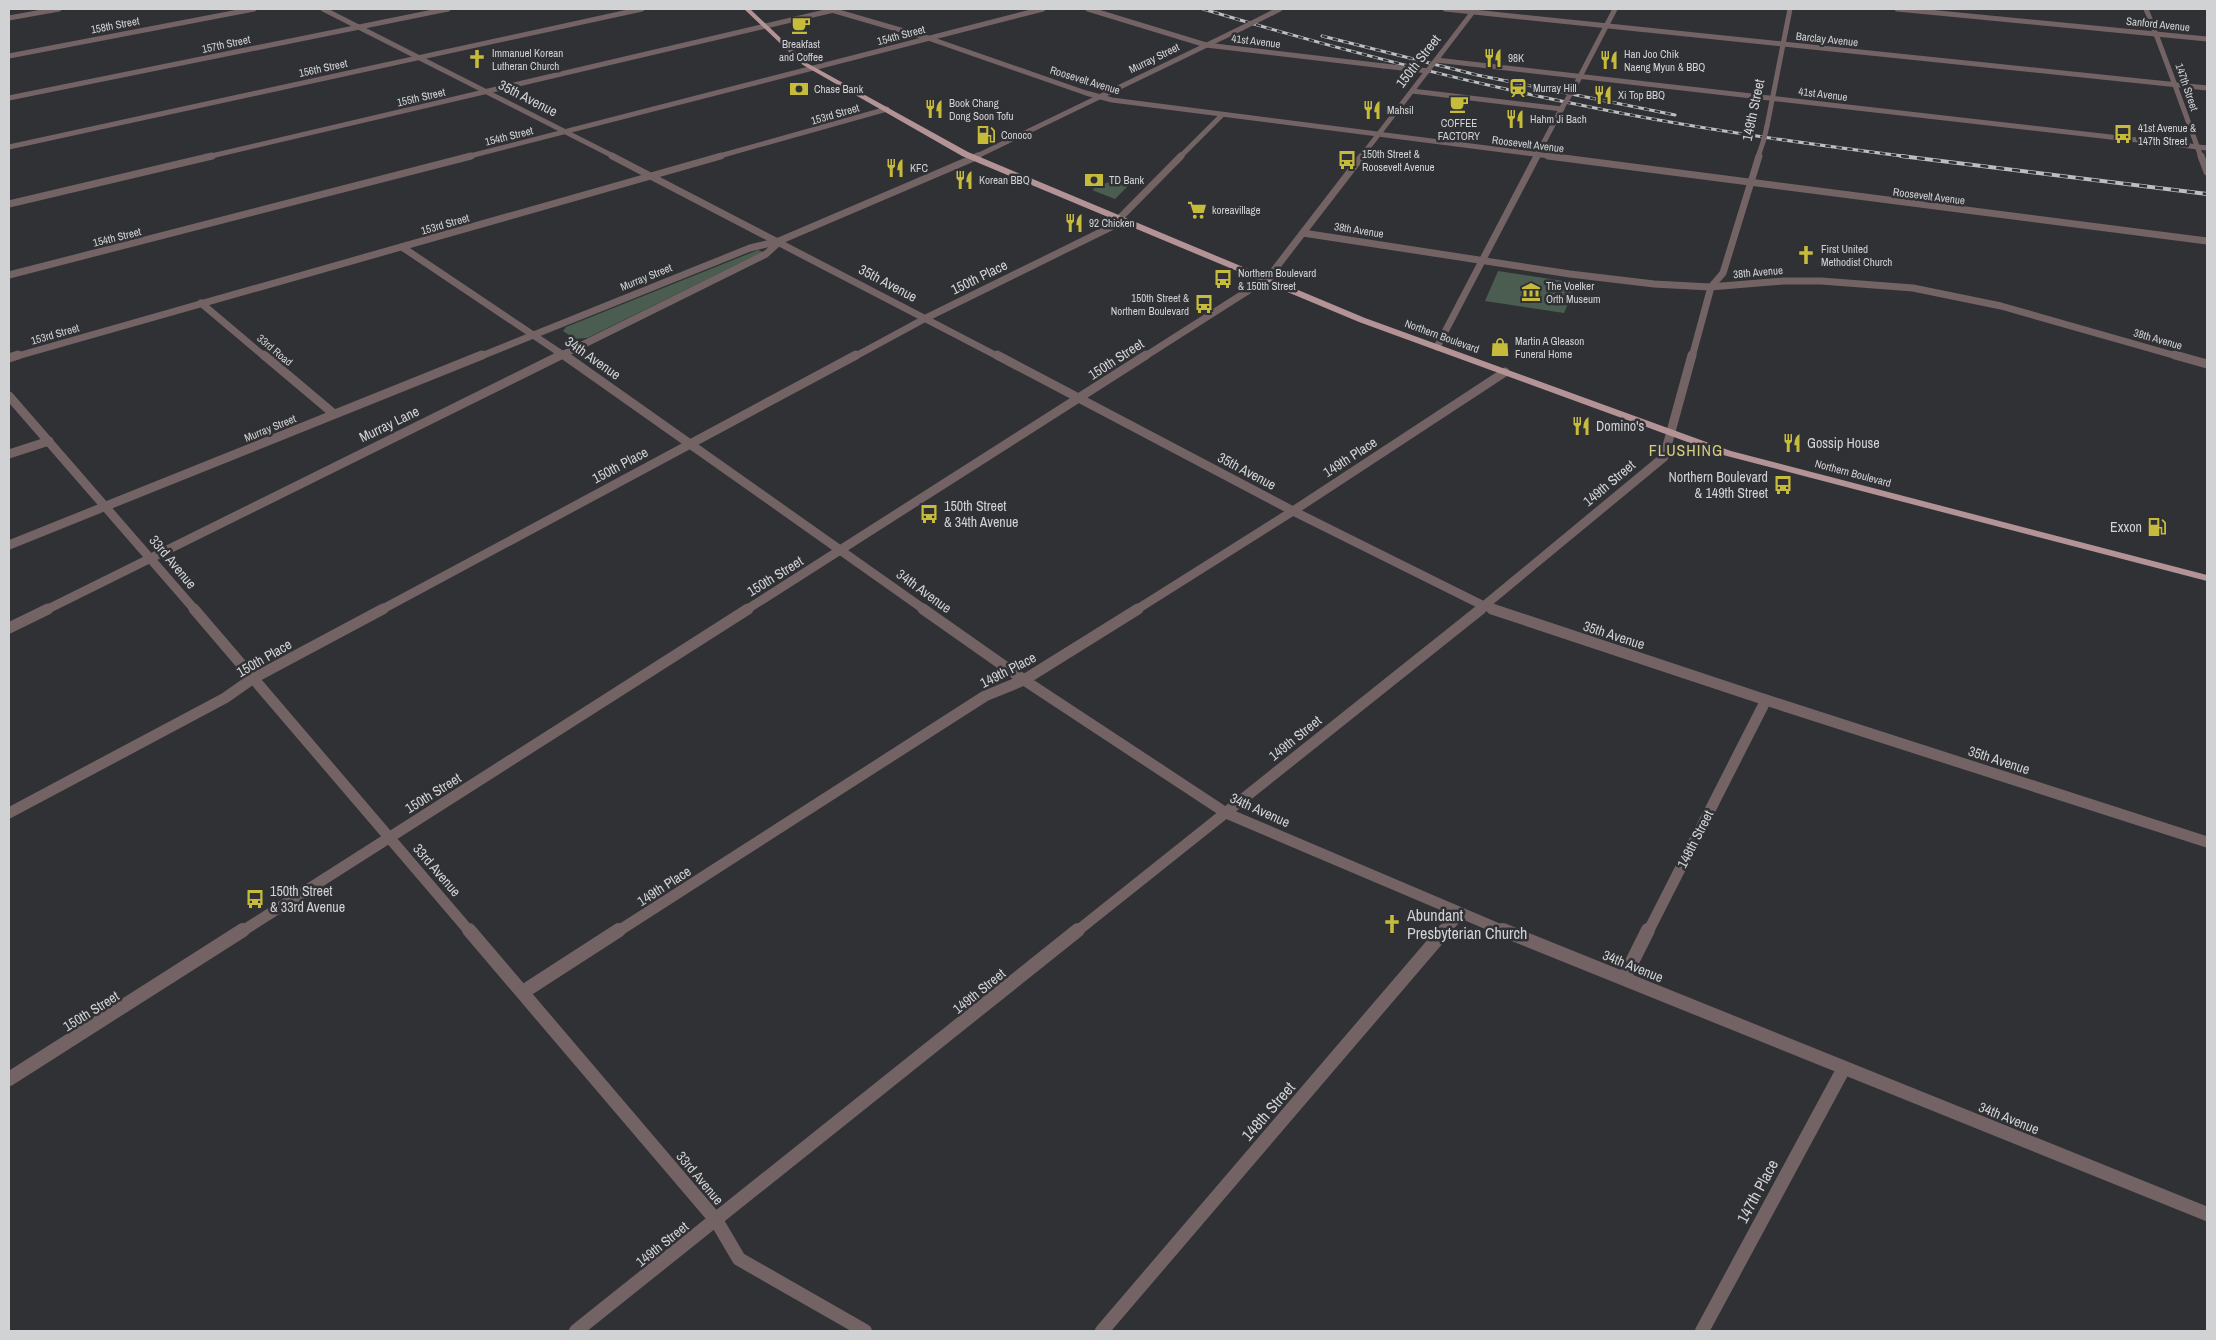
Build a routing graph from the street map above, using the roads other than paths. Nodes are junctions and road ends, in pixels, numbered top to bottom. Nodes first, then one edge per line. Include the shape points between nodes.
1 (59, 9) edge
2 (254, 9) edge
3 (323, 9) edge
4 (448, 9) edge
5 (642, 9) edge
6 (747, 9) edge
7 (833, 9) edge
8 (1043, 9) edge
9 (1088, 9) edge
10 (1280, 9) edge
11 (1445, 9) edge
12 (1615, 9) edge
13 (1790, 9) edge
14 (1897, 9) edge
15 (2146, 9) edge
16 (1474, 10) edge
17 (9, 18) edge
18 (765, 26) junction
19 (1606, 26) junction
20 (358, 27) junction
21 (2156, 34) junction
22 (928, 38) junction
23 (2207, 39) edge
24 (1783, 44) junction
25 (1206, 45) junction
26 (9, 56) edge
27 (418, 57) junction
28 (1436, 60) junction
29 (812, 68) junction
30 (1428, 71) junction
31 (1580, 76) junction
32 (2174, 85) junction
33 (2207, 88) edge
34 (1412, 91) junction
35 (486, 92) junction
36 (1099, 97) junction
37 (9, 98) edge
38 (1771, 98) junction
39 (1562, 108) junction
40 (887, 109) junction
41 (1222, 115) junction
42 (565, 132) junction
43 (1378, 135) junction
44 (2198, 146) junction
45 (9, 147) edge
46 (2207, 148) edge
47 (1537, 155) junction
48 (974, 158) junction
49 (2207, 172) edge
50 (652, 176) junction
51 (1751, 183) junction
52 (9, 204) edge
53 (1119, 219) junction
54 (1303, 233) junction
55 (779, 241) junction
56 (2207, 241) edge
57 (402, 247) junction
58 (1482, 260) junction
59 (9, 275) edge
60 (1265, 280) junction
61 (1712, 287) junction
62 (202, 303) junction
63 (926, 318) junction
64 (534, 334) junction
65 (1437, 347) junction
66 (562, 354) junction
67 (9, 358) edge
68 (2207, 364) edge
69 (1505, 372) junction
70 (9, 396) edge
71 (1080, 399) junction
72 (334, 414) junction
73 (1671, 432) junction
74 (49, 441) junction
75 (689, 444) junction
76 (9, 454) edge
77 (106, 506) junction
78 (1293, 511) junction
79 (9, 545) edge
80 (842, 550) junction
81 (150, 557) junction
82 (2207, 578) edge
83 (1484, 606) junction
84 (9, 628) edge
85 (252, 679) junction
86 (1024, 680) junction
87 (1766, 700) junction
88 (9, 813) edge
89 (1226, 813) junction
90 (389, 838) junction
91 (2207, 842) edge
92 (1460, 913) junction
93 (1624, 978) junction
94 (523, 992) junction
95 (1844, 1068) junction
96 (9, 1079) edge
97 (2207, 1214) edge
98 (716, 1220) junction
99 (576, 1331) edge
100 (866, 1331) edge
101 (1102, 1331) edge
102 (1702, 1331) edge

1 - 17 street
2 - 26 street, 158th Street
3 - 20 street, 35th Avenue
4 - 20 street, 157th Street
5 - 27 street, 156th Street
6 - 18 main road, Northern Boulevard
7 - 18 street, 155th Street
7 - 22 street, Roosevelt Avenue
8 - 22 street, 154th Street
9 - 25 street, 41st Avenue
10 - 25 street, Murray Street, bridge
11 - 16 street, Barclay Avenue
12 - 19 street
13 - 24 street, 149th Street
14 - 21 street, Sanford Avenue
15 - 21 street, 147th Street
16 - 19 street, Barclay Avenue
16 - 28 street, 150th Street
18 - 29 main road, Northern Boulevard
18 - 35 street, 155th Street
19 - 24 street, Barclay Avenue
19 - 31 street
20 - 27 street, 35th Avenue
20 - 37 street, 157th Street
21 - 23 street, Sanford Avenue
21 - 32 street, 147th Street
22 - 29 street, 154th Street
22 - 36 street, Roosevelt Avenue
24 - 32 street, Barclay Avenue
24 - 38 street, 149th Street
25 - 30 street, 41st Avenue, bridge
25 - 36 street, Murray Street
27 - 35 street, 35th Avenue
27 - 45 street, 156th Street
28 - 30 street, 150th Street, bridge
28 - 31 street, 41st Avenue
29 - 40 main road, Northern Boulevard
29 - 42 street, 154th Street
30 - 34 street, 150th Street, bridge
31 - 38 street, 41st Avenue
31 - 39 street, bridge
32 - 33 street, Barclay Avenue
32 - 44 street, 147th Street
34 - 39 street
34 - 43 street, 150th Street
35 - 42 street, 35th Avenue
35 - 52 street, 155th Street
36 - 41 street, Roosevelt Avenue
36 - 48 street, Murray Street
38 - 44 street, 41st Avenue
38 - 51 street, 149th Street, bridge via 1768,126
39 - 47 street
40 - 48 main road, Northern Boulevard
40 - 50 street, 153rd Street
41 - 43 street, Roosevelt Avenue
41 - 53 street, 150th Place
42 - 50 street, 35th Avenue
42 - 59 street, 154th Street
43 - 47 street, Roosevelt Avenue
43 - 54 street, 150th Street
44 - 46 street, 41st Avenue
44 - 49 street, 147th Street
47 - 51 street, Roosevelt Avenue
47 - 58 street
48 - 53 main road, Northern Boulevard
48 - 55 street, Murray Street
50 - 55 street, 35th Avenue
50 - 57 street, 153rd Street
51 - 56 street, Roosevelt Avenue
51 - 61 street, 149th Street via 1723,273
53 - 60 main road, Northern Boulevard
53 - 63 street, 150th Place via 1103,232
54 - 58 street, 38th Avenue
54 - 60 street, 150th Street
55 - 63 street, 35th Avenue
55 - 64 street, Murray Street via 750,248
55 - 66 street, Murray Lane via 766,254
57 - 62 street, 153rd Street
57 - 64 street, 34th Avenue
58 - 61 street, 38th Avenue via 1576,275
58 - 65 street
60 - 65 main road, Northern Boulevard
60 - 71 street, 150th Street
61 - 68 street, 38th Avenue via 1822,280 1930,291 2031,312
61 - 73 street, 149th Street
62 - 67 street, 153rd Street
62 - 72 street, 33rd Road
63 - 71 street, 35th Avenue
63 - 75 street, 150th Place
64 - 66 street, 34th Avenue
64 - 72 street, Murray Street
65 - 69 main road, Northern Boulevard
66 - 75 street, 34th Avenue
66 - 81 street, Murray Lane
69 - 73 main road, Northern Boulevard
69 - 78 street, 149th Place
70 - 74 street, 33rd Avenue
71 - 78 street, 35th Avenue
71 - 80 street, 150th Street
72 - 77 street, Murray Street
73 - 82 main road, Northern Boulevard via 1727,453
73 - 83 street, 149th Street via 1664,457
74 - 76 street
74 - 77 street, 33rd Avenue
75 - 80 street, 34th Avenue
75 - 85 street, 150th Place
77 - 79 street, Murray Street
77 - 81 street, 33rd Avenue
78 - 83 street, 35th Avenue
78 - 86 street, 149th Place
80 - 86 street, 34th Avenue
80 - 90 street, 150th Street
81 - 84 street, Murray Lane
81 - 85 street, 33rd Avenue
83 - 87 street, 35th Avenue
83 - 89 street, 149th Street
85 - 88 street, 150th Place via 225,698
85 - 90 street, 33rd Avenue
86 - 89 street, 34th Avenue
86 - 94 street, 149th Place via 985,696
87 - 91 street, 35th Avenue
87 - 93 street, 148th Street
89 - 92 street, 34th Avenue
89 - 98 street, 149th Street
90 - 94 street, 33rd Avenue
90 - 96 street, 150th Street
92 - 93 street, 34th Avenue
92 - 101 street, 148th Street
93 - 95 street, 34th Avenue
94 - 98 street, 33rd Avenue
95 - 97 street, 34th Avenue
95 - 102 street, 147th Place
98 - 99 street, 149th Street
98 - 100 street, 33rd Avenue via 739,1259

